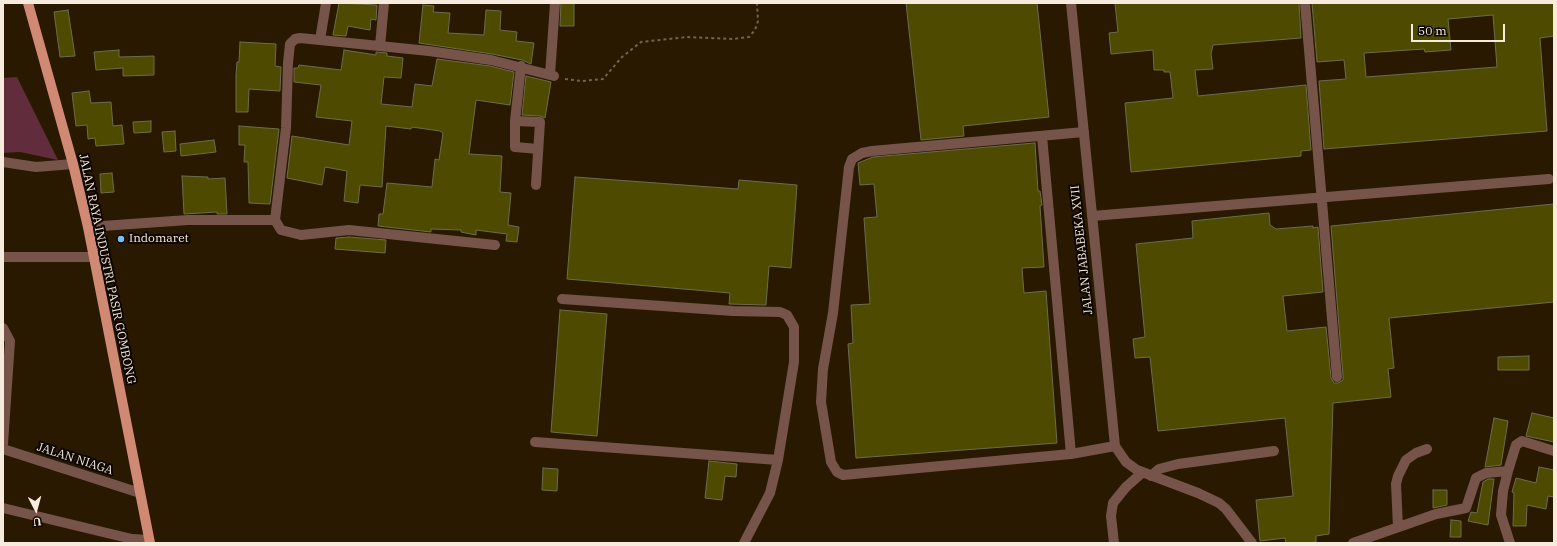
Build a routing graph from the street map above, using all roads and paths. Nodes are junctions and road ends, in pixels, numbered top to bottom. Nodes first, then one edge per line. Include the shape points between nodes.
1 (28, 3) edge
2 (326, 3) edge
3 (384, 3) edge
4 (555, 3) edge
5 (757, 3) edge
6 (1071, 3) edge
7 (1304, 3) edge
8 (320, 40) junction
9 (380, 46) junction
10 (521, 66) junction
11 (552, 75) junction
12 (515, 121) junction
13 (1084, 132) junction
14 (1042, 136) junction
15 (538, 149) junction
16 (3, 162) edge
17 (73, 164) junction
18 (1549, 179) dead end
19 (536, 185) dead end
20 (1321, 197) junction
21 (1092, 216) junction
22 (275, 220) junction
23 (88, 227) junction
24 (495, 246) dead end
25 (3, 257) edge
26 (94, 257) junction
27 (562, 299) dead end
28 (3, 328) edge
29 (1337, 377) dead end
30 (535, 442) dead end
31 (3, 444) edge
32 (1115, 446) junction
33 (3, 449) edge
34 (1427, 449) dead end
35 (1274, 451) dead end
36 (1554, 451) edge
37 (1071, 454) junction
38 (778, 460) junction
39 (1508, 471) junction
40 (1147, 474) junction
41 (140, 493) junction
42 (3, 508) edge
43 (1398, 527) junction
44 (149, 542) edge
45 (744, 543) edge
46 (1114, 543) edge
47 (1252, 543) edge
48 (1353, 543) edge
49 (1510, 543) edge

1 - 17 main road, JALAN RAYA INDUSTRI PASIR GOMBONG
2 - 8 street
3 - 9 street
4 - 11 street
5 - 11 path via 758,21 749,37 687,37 641,42 598,81 569,80
6 - 13 street, JALAN JABABEKA XVII
7 - 20 street
8 - 9 street
8 - 22 street via 295,39 290,44 286,128
9 - 10 street
10 - 11 street
10 - 12 street
12 - 15 street via 515,148
12 - 15 street via 540,122
13 - 14 street
13 - 21 street, JALAN JABABEKA XVII
14 - 37 street
14 - 37 street via 872,151 852,159 833,313 823,369 821,402 831,462 843,475
15 - 19 street
16 - 17 street via 36,167
17 - 23 main road, JALAN RAYA INDUSTRI PASIR GOMBONG
18 - 20 street
20 - 21 street
20 - 29 street
21 - 32 street, JALAN JABABEKA XVII
22 - 23 street via 188,220
22 - 24 street via 281,230 301,235 349,230
23 - 26 main road, JALAN RAYA INDUSTRI PASIR GOMBONG
25 - 26 street
26 - 41 main road, JALAN RAYA INDUSTRI PASIR GOMBONG
27 - 38 street via 780,312 787,315 794,327 794,362
28 - 31 street via 10,341
30 - 38 street
32 - 37 street
32 - 40 street, JALAN JABABEKA XVII via 1126,462
33 - 41 street, JALAN NIAGA
34 - 43 street via 1406,460 1398,476
35 - 40 street via 1178,464
36 - 39 street via 1522,441 1516,445
38 - 45 street via 770,493
39 - 43 street via 1478,476 1466,508 1436,514
39 - 49 street via 1503,491 1502,514
40 - 46 street via 1126,486 1113,503 1111,516
40 - 47 street, JALAN JABABEKA XVII via 1219,503
41 - 44 main road, JALAN RAYA INDUSTRI PASIR GOMBONG
42 - 44 street
43 - 48 street

